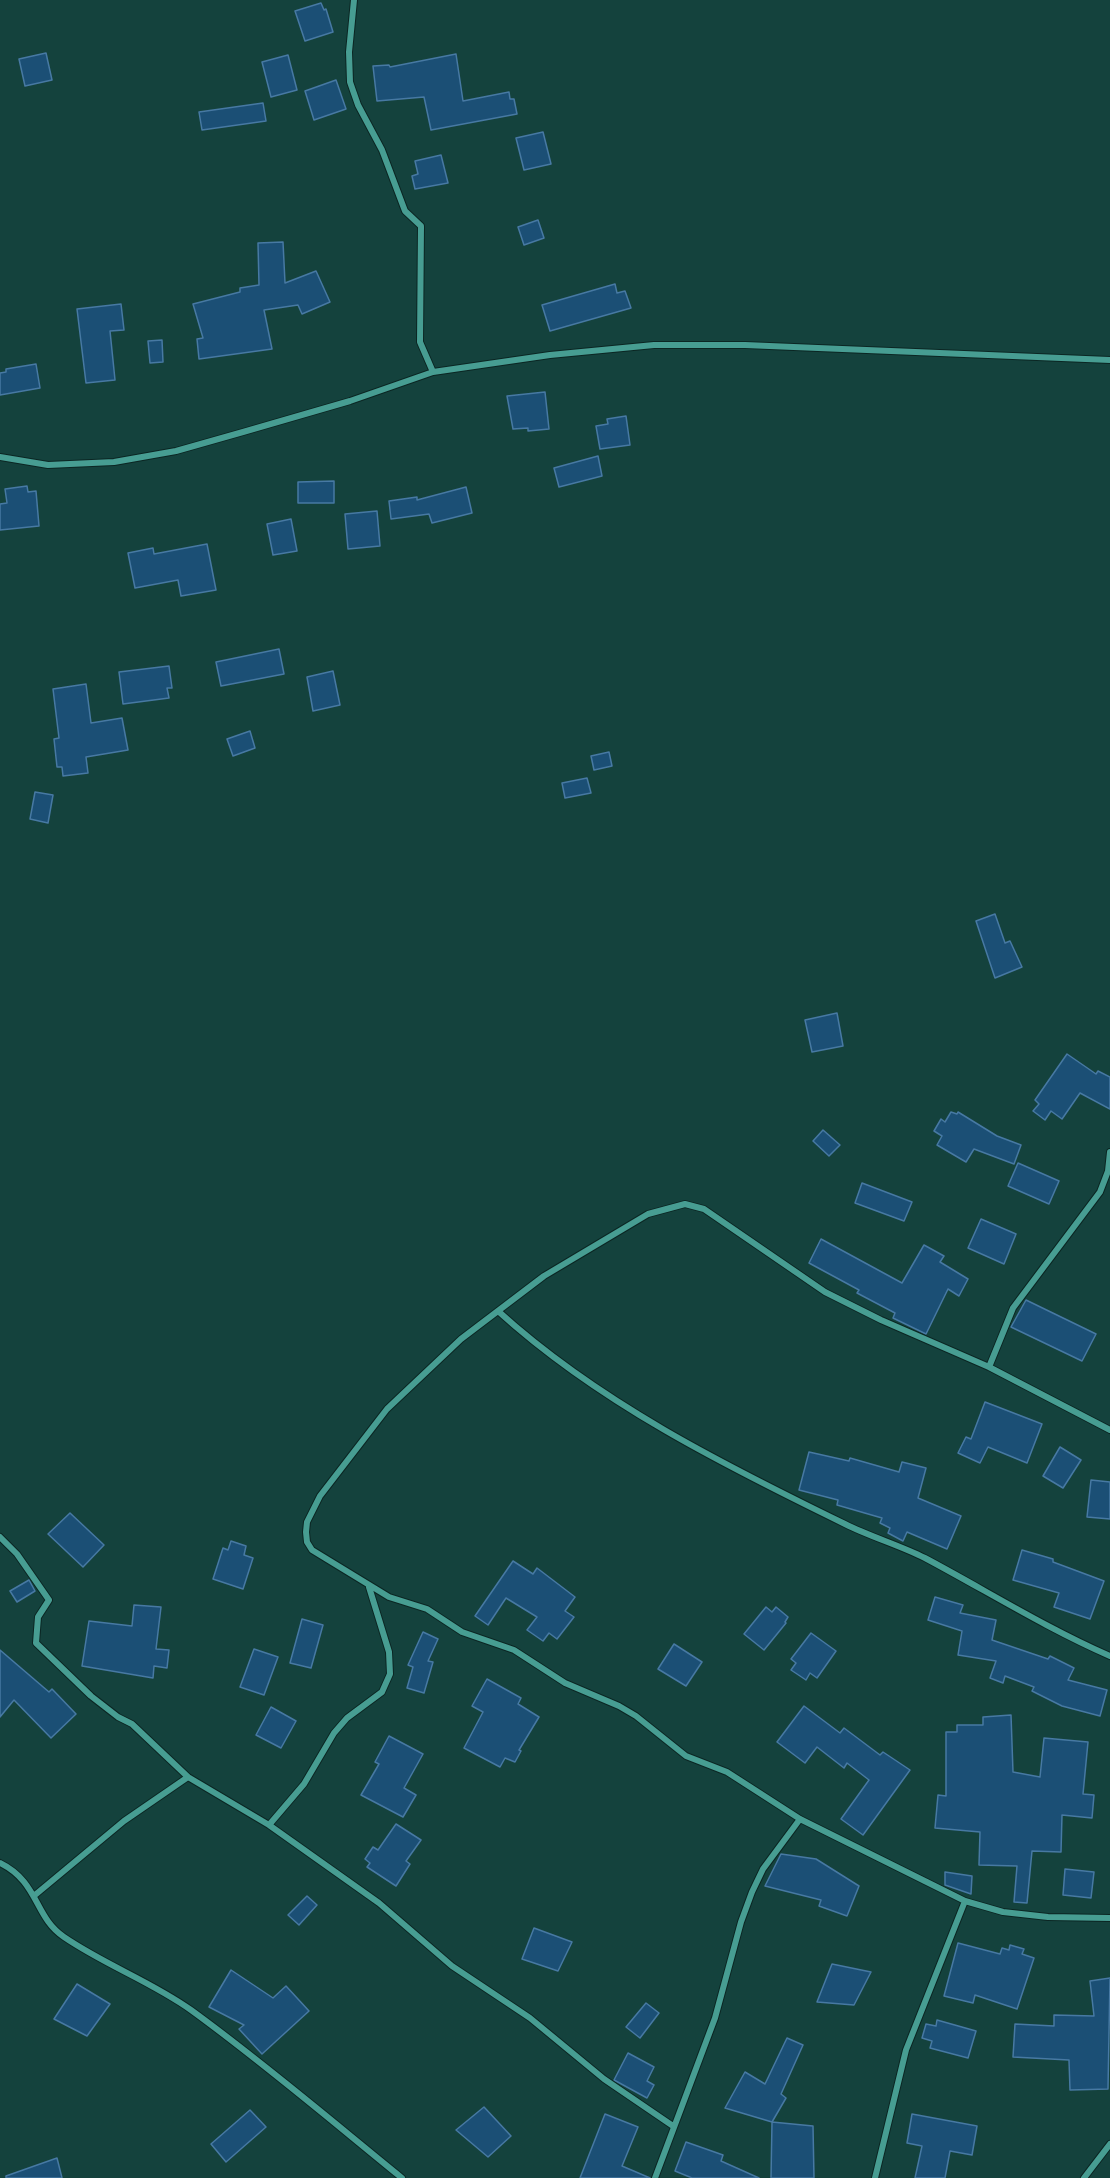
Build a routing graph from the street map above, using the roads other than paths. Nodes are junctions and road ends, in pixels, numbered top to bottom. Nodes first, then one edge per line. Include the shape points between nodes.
1 (354, 0) edge
2 (1110, 360) edge
3 (433, 372) junction
4 (0, 457) edge
5 (1110, 1152) edge
6 (498, 1311) junction
7 (989, 1367) junction
8 (1110, 1430) edge
9 (0, 1537) edge
10 (369, 1587) junction
11 (1110, 1656) edge
12 (188, 1777) junction
13 (800, 1819) junction
14 (269, 1825) junction
15 (0, 1863) edge
16 (35, 1895) junction
17 (965, 1901) junction
18 (1110, 1918) edge
19 (673, 2126) junction
20 (1110, 2144) edge
21 (402, 2178) edge
22 (655, 2178) edge
23 (875, 2178) edge
24 (1084, 2178) edge

1 - 3 street via 349,52 351,82 405,211 421,226 420,342
2 - 3 street via 746,345 654,345
3 - 4 street via 350,401 176,451 78,465 48,465
5 - 7 street via 1100,1192 1013,1308
6 - 7 street via 544,1276 648,1214 673,1206 694,1205 825,1292
6 - 10 street via 461,1339 387,1409 320,1496 308,1522 307,1542 312,1550
6 - 11 street via 552,1358 693,1448 926,1559 1075,1641
7 - 8 street
9 - 12 street via 49,1600 38,1617 35,1634 39,1647 91,1696 132,1724
10 - 13 street via 427,1609 462,1632 514,1650 565,1683 619,1706 686,1756 728,1772
10 - 14 street via 389,1652 390,1674 381,1692 334,1733 304,1784
12 - 14 street
12 - 16 street via 124,1821
13 - 17 street
13 - 19 street via 763,1869 752,1892 715,2018
14 - 19 street via 379,1903 426,1946 530,2018 604,2079
15 - 16 street via 21,1876
16 - 21 street via 45,1917 63,1936 190,2010
17 - 18 street via 1004,1912
17 - 23 street via 906,2050
19 - 22 street
20 - 24 street

